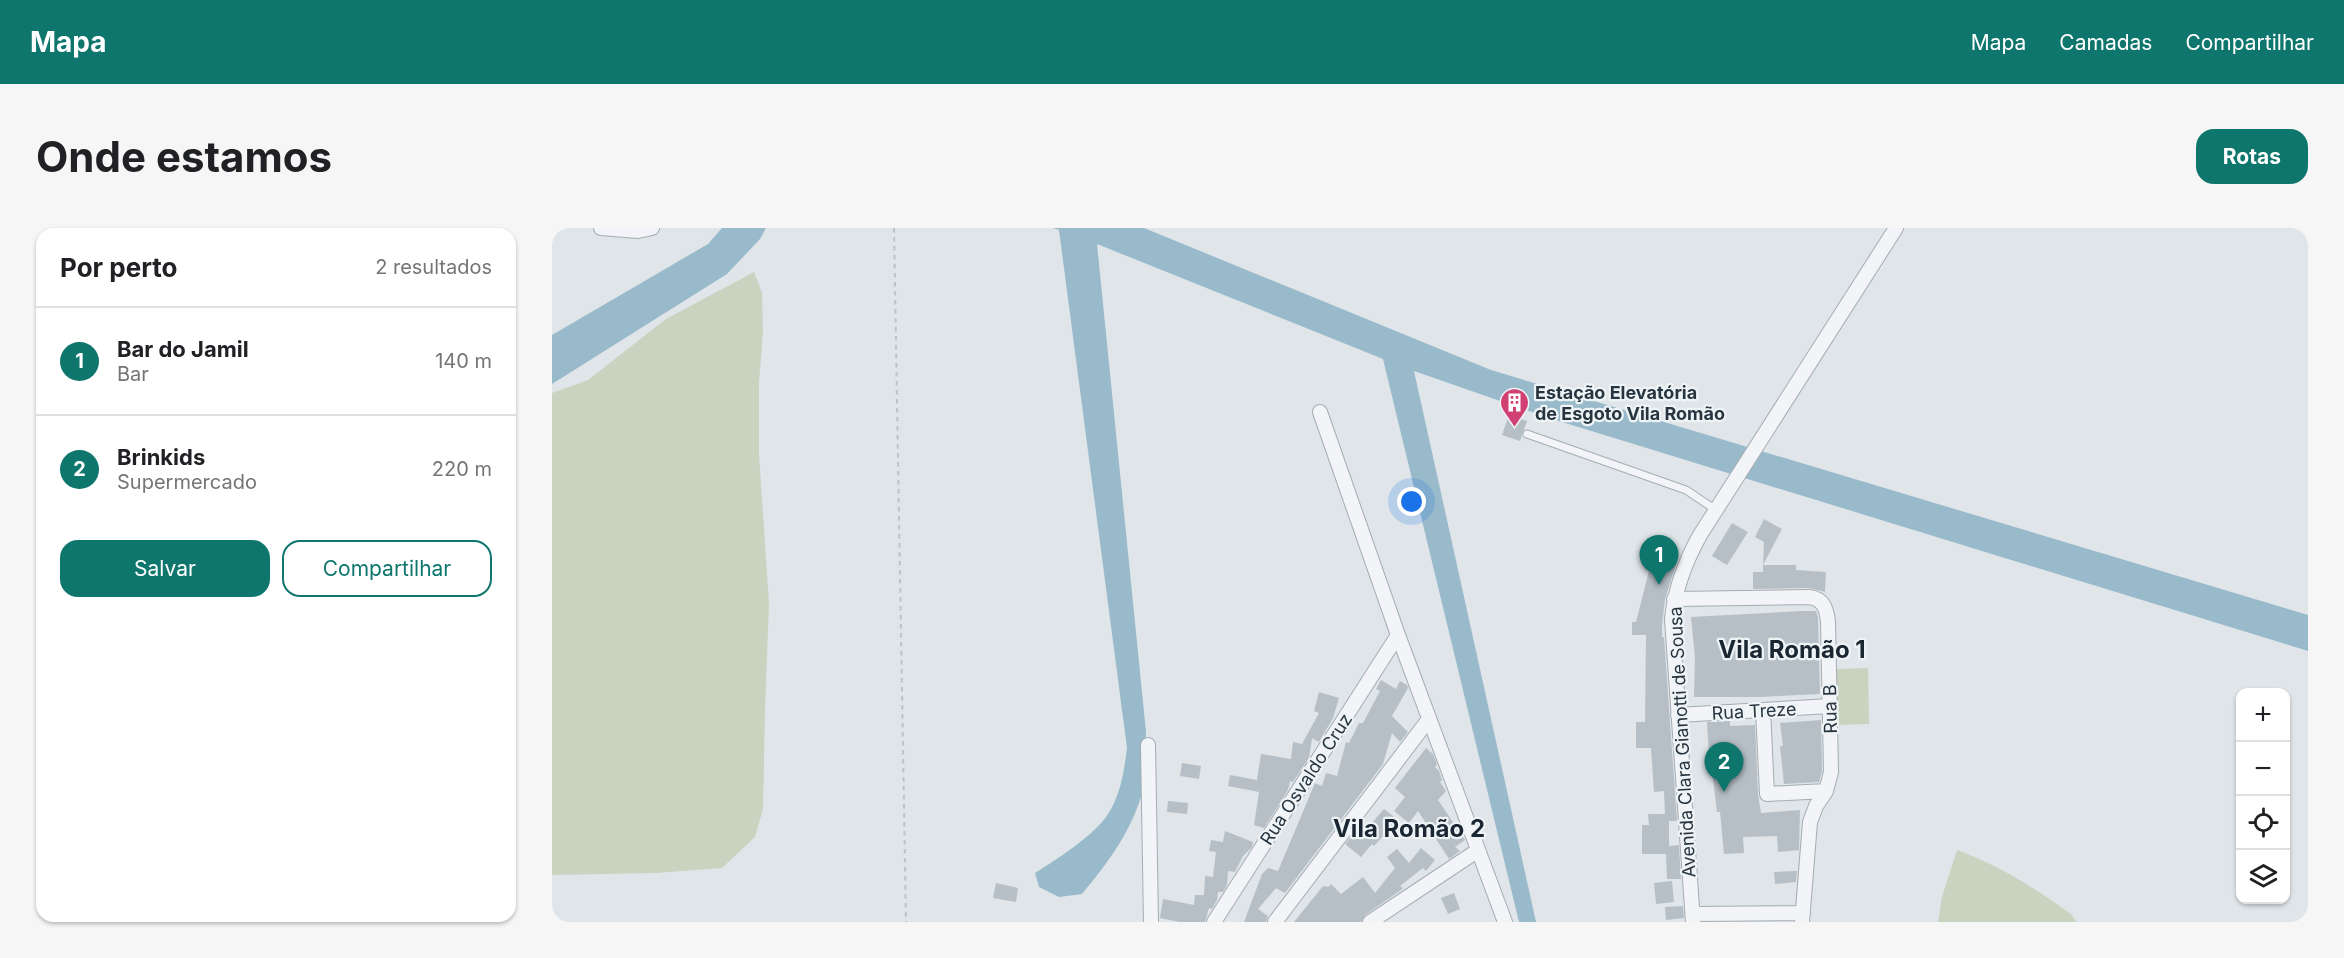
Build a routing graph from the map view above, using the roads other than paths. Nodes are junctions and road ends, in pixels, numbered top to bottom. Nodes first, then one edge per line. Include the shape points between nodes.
1 (601, 228) edge
2 (1896, 228) edge
3 (645, 230) edge
4 (1320, 412) dead end
5 (1527, 434) dead end
6 (1716, 510) junction
7 (1674, 599) junction
8 (1398, 635) junction
9 (1830, 706) junction
10 (1763, 710) junction
11 (1678, 715) junction
12 (1429, 719) junction
13 (1148, 745) dead end
14 (1827, 786) junction
15 (1477, 850) junction
16 (1803, 917) edge
17 (1693, 918) edge
18 (1151, 922) edge
19 (1214, 922) edge
20 (1275, 922) edge
21 (1370, 922) edge
22 (1505, 922) edge

1 - 3 street
2 - 6 street, Avenida Clara Gianotti de Sousa
4 - 8 street
5 - 6 lane via 1686,490
6 - 7 street, Avenida Clara Gianotti de Sousa via 1691,551
7 - 9 street, Rua B via 1809,597 1822,601 1828,621
7 - 11 street, Avenida Clara Gianotti de Sousa
8 - 12 street
8 - 19 street, Rua Osvaldo Cruz
9 - 10 street, Rua Treze
9 - 14 street, Rua B
10 - 11 street, Rua Treze
10 - 14 street via 1767,794
11 - 17 street, Avenida Clara Gianotti de Sousa
12 - 15 street
12 - 20 street
13 - 18 street
14 - 16 street via 1810,822
15 - 21 street
15 - 22 street
16 - 17 street

